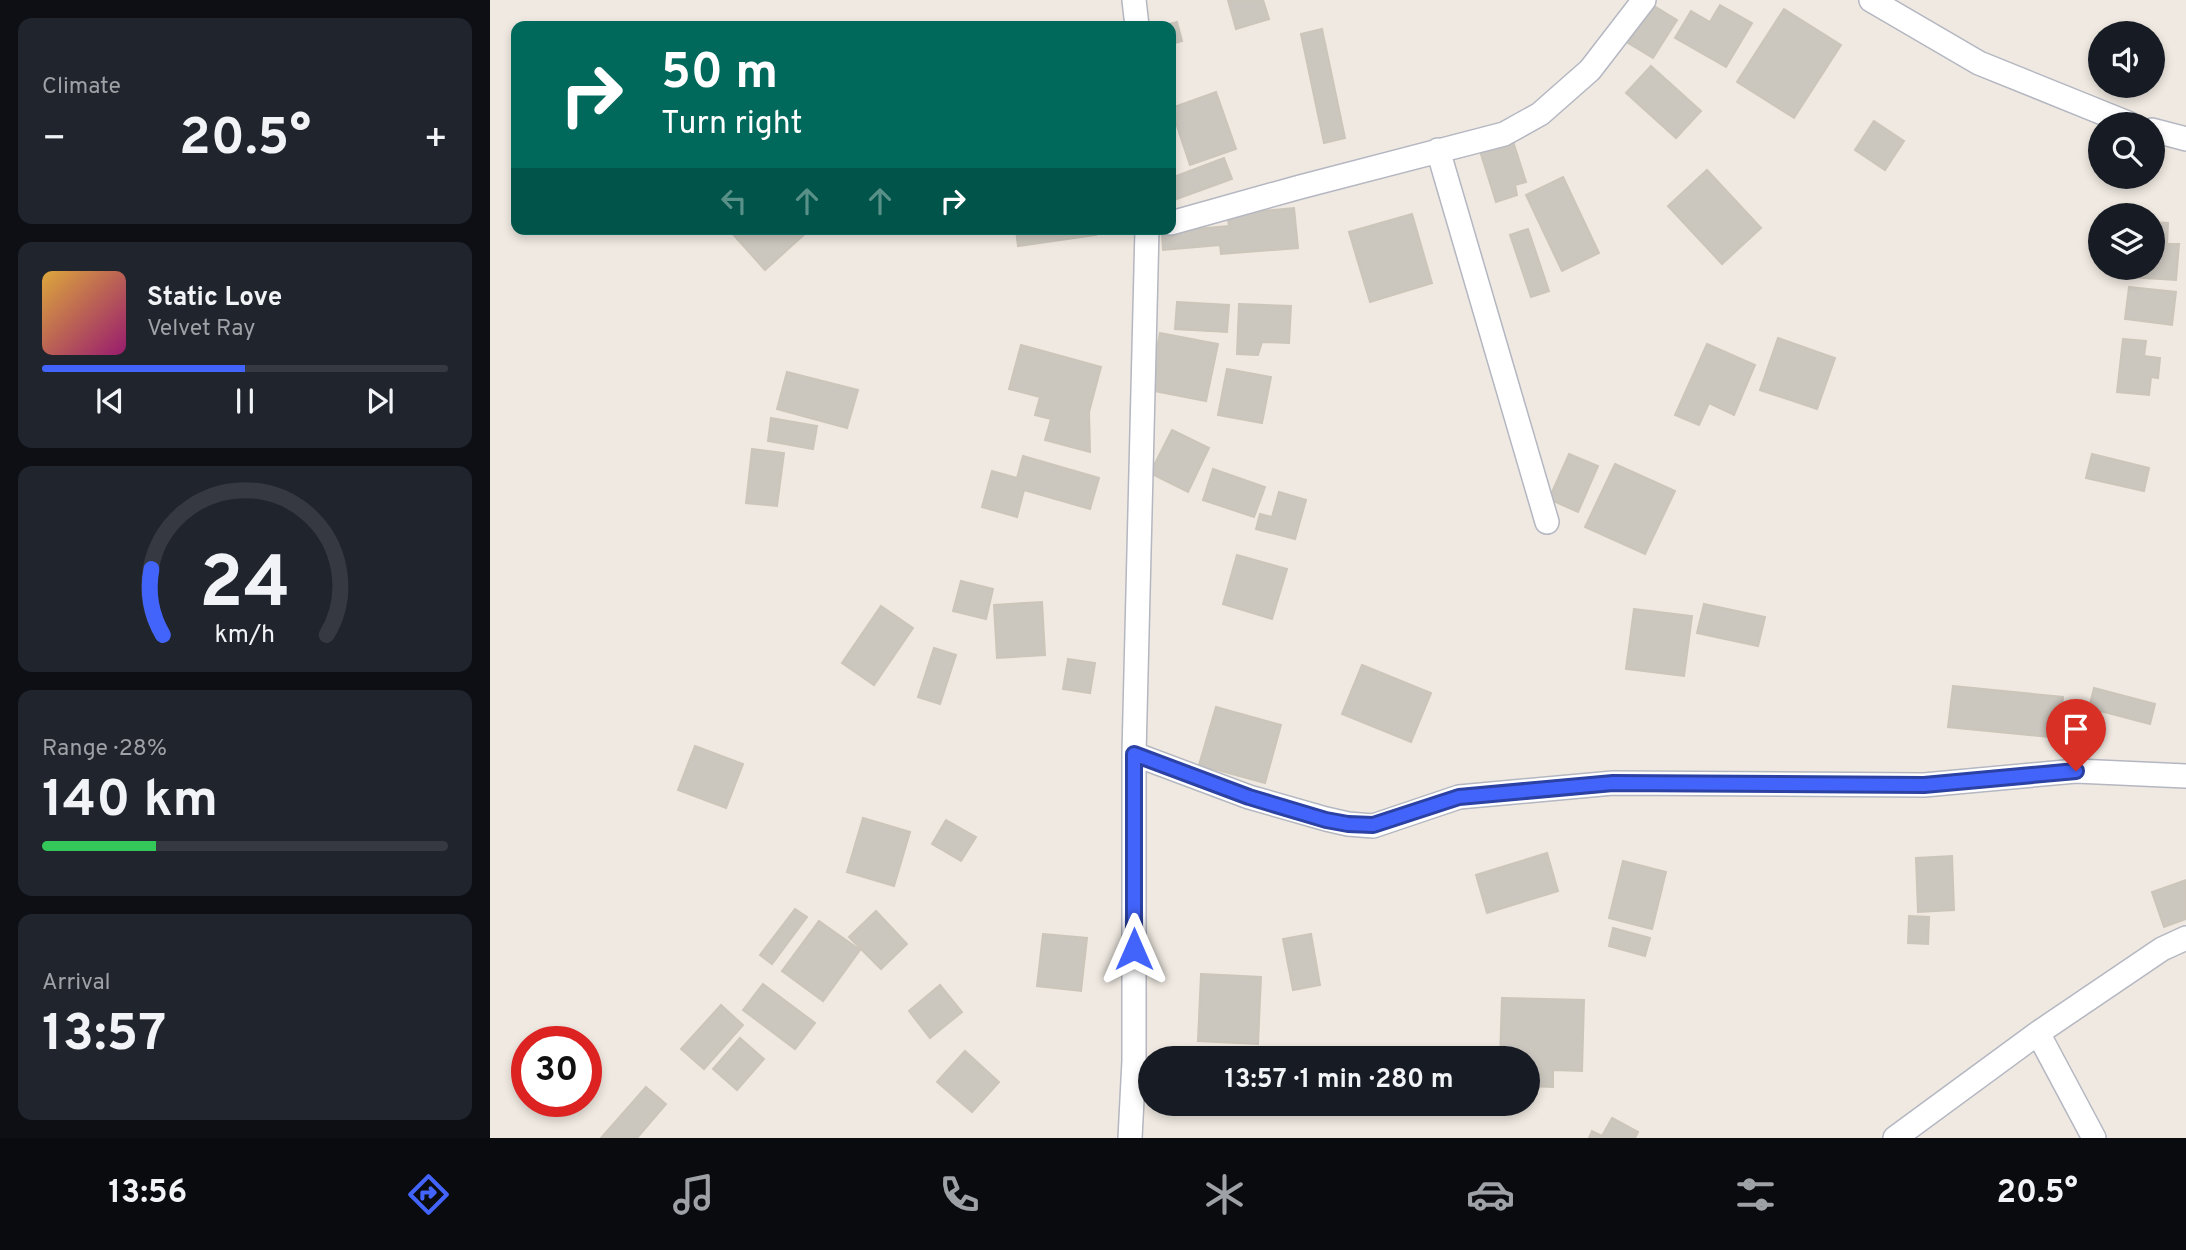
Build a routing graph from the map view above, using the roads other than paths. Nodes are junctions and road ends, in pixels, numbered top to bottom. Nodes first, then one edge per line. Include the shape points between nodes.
1 (1134, 0) edge
2 (1644, 0) edge
3 (1871, 0) edge
4 (1136, 21) edge
5 (2100, 112) edge
6 (2165, 133) edge
7 (2186, 139) edge
8 (1438, 150) junction
9 (1176, 222) edge
10 (1148, 235) edge
11 (1547, 522) dead end
12 (1134, 754) junction
13 (2186, 776) edge
14 (2186, 938) edge
15 (2039, 1033) junction
16 (1130, 1138) edge
17 (1895, 1138) edge
18 (2094, 1138) edge

1 - 4 street
2 - 8 street via 1590,70 1540,114 1504,134
3 - 5 street via 1979,63
6 - 7 street
8 - 9 street
8 - 11 street
10 - 12 street
12 - 13 street via 1326,820 1373,825 1459,797 1613,783 1924,785 2076,771
12 - 16 street
14 - 15 street via 2162,949
15 - 17 street
15 - 18 street

